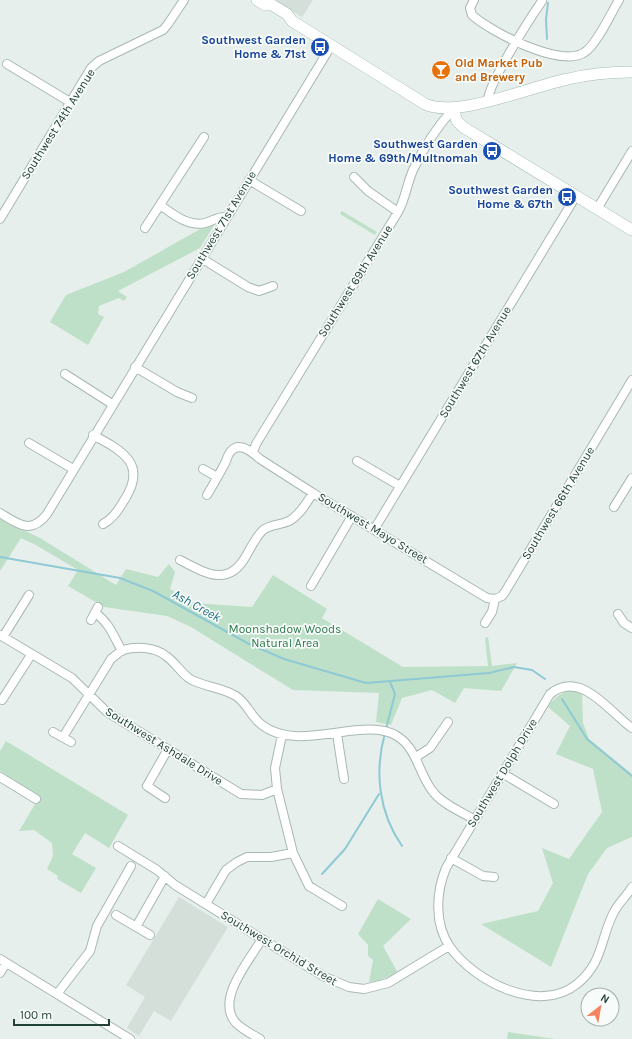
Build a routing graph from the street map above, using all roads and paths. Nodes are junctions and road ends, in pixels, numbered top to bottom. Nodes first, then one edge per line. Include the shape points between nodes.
1 (184, 0) edge
2 (474, 0) edge
3 (619, 0) edge
4 (542, 1) dead end
5 (261, 2) edge
6 (517, 42) junction
7 (331, 46) junction
8 (7, 64) dead end
9 (632, 72) edge
10 (488, 101) junction
11 (70, 102) junction
12 (453, 109) junction
13 (204, 137) dead end
14 (632, 151) edge
15 (354, 177) dead end
16 (249, 180) junction
17 (576, 196) junction
18 (160, 206) junction
19 (597, 209) junction
20 (302, 210) dead end
21 (398, 212) junction
22 (226, 217) junction
23 (0, 218) edge
24 (145, 228) dead end
25 (632, 230) edge
26 (201, 258) junction
27 (273, 286) dead end
28 (135, 367) junction
29 (65, 374) dead end
30 (632, 380) edge
31 (192, 398) dead end
32 (112, 404) junction
33 (93, 435) junction
34 (29, 443) dead end
35 (253, 452) junction
36 (357, 461) dead end
37 (203, 469) dead end
38 (73, 470) junction
39 (217, 478) junction
40 (632, 478) edge
41 (400, 486) junction
42 (313, 493) junction
43 (207, 495) dead end
44 (614, 507) dead end
45 (0, 513) edge
46 (352, 516) junction
47 (103, 524) dead end
48 (375, 528) junction
49 (180, 560) dead end
50 (311, 586) dead end
51 (30, 595) dead end
52 (495, 600) junction
53 (95, 614) dead end
54 (618, 614) dead end
55 (485, 623) dead end
56 (632, 628) edge
57 (2, 636) edge
58 (122, 651) junction
59 (31, 655) junction
60 (88, 696) junction
61 (2, 700) dead end
62 (448, 722) dead end
63 (632, 728) edge
64 (53, 732) dead end
65 (337, 734) junction
66 (282, 735) junction
67 (63, 737) junction
68 (71, 742) dead end
69 (168, 749) junction
70 (416, 757) junction
71 (502, 773) junction
72 (0, 777) edge
73 (344, 779) dead end
74 (277, 789) junction
75 (166, 798) dead end
76 (36, 799) dead end
77 (554, 804) dead end
78 (474, 820) junction
79 (118, 846) dead end
80 (293, 853) junction
81 (451, 858) junction
82 (131, 866) dead end
83 (165, 876) junction
84 (494, 877) dead end
85 (632, 887) edge
86 (206, 904) junction
87 (342, 906) dead end
88 (116, 915) dead end
89 (136, 927) junction
90 (150, 935) dead end
91 (262, 939) junction
92 (449, 946) junction
93 (3, 961) edge
94 (0, 972) edge
95 (57, 994) junction
96 (130, 1039) edge
97 (260, 1039) edge

1 - 11 street, Southwest 74th Avenue via 163,30 95,64
2 - 6 street via 470,11 476,19
3 - 6 street via 591,46 582,54 570,56 548,53
4 - 6 street
5 - 7 main road via 268,11 284,20 292,21
6 - 10 street via 491,87
7 - 12 main road via 425,104 440,109
7 - 16 street, Southwest 71st Avenue
8 - 11 street
9 - 10 main road via 569,78
10 - 12 main road
11 - 23 street, Southwest 74th Avenue
12 - 17 main road via 457,121 463,127
12 - 21 street, Southwest 69th Avenue via 414,167
13 - 18 street
14 - 19 street
15 - 21 street via 368,191
16 - 20 street
16 - 22 street, Southwest 71st Avenue
17 - 19 main road
17 - 41 street, Southwest 67th Avenue
18 - 22 street via 191,223 204,223 220,216
18 - 24 street
19 - 25 main road
21 - 35 street, Southwest 69th Avenue via 300,370
22 - 26 street, Southwest 71st Avenue
26 - 27 street via 248,287 259,290
26 - 28 street, Southwest 71st Avenue
28 - 31 street
28 - 32 street, Southwest 71st Avenue
29 - 32 street
30 - 52 street, Southwest 66th Avenue via 505,592
32 - 33 street, Southwest 71st Avenue
33 - 38 street, Southwest 71st Avenue
33 - 47 street via 125,455 134,471 133,483 128,494 113,519
34 - 38 street
35 - 39 street via 240,447 232,450
35 - 42 street, Southwest Mayo Street
36 - 41 street
37 - 39 street
38 - 45 street, Southwest 71st Avenue via 37,524 20,525
39 - 43 street
40 - 44 street
41 - 48 street, Southwest 67th Avenue
42 - 46 street, Southwest Mayo Street
42 - 49 street via 289,522 265,529 258,535 235,570 224,575 208,574
46 - 48 street, Southwest Mayo Street
46 - 50 street
48 - 52 street, Southwest Mayo Street via 487,598
51 - 57 street
52 - 55 street, Southwest 66th Avenue via 492,612
53 - 58 street via 109,627
54 - 56 street via 624,623
57 - 59 street, Southwest Ashdale Drive
58 - 60 street via 111,659
58 - 66 street via 157,649 189,678 236,696 246,704 261,725
59 - 60 street, Southwest Ashdale Drive via 72,678
59 - 61 street
60 - 67 street
60 - 69 street, Southwest Ashdale Drive via 107,712
62 - 70 street via 430,748
63 - 71 street, Southwest Dolph Drive via 583,688 565,686 550,694
64 - 67 street
65 - 66 street
65 - 70 street via 383,729 398,736
65 - 73 street
66 - 74 street via 276,768
67 - 68 street
69 - 74 street, Southwest Ashdale Drive via 241,794 262,795
69 - 75 street via 147,786
70 - 78 street via 425,781 434,794
71 - 77 street
71 - 78 street, Southwest Dolph Drive
72 - 76 street
74 - 80 street
78 - 81 street, Southwest Dolph Drive
79 - 83 street, Southwest Orchid Street
80 - 86 street via 271,857 247,857 237,862 226,870
80 - 87 street via 309,886
81 - 84 street via 483,876
81 - 92 street, Southwest Dolph Drive via 442,876 438,903 441,927
82 - 95 street via 97,926 90,951
83 - 86 street, Southwest Orchid Street
83 - 89 street
85 - 92 street, Southwest Dolph Drive via 613,913 599,957 577,984 562,992 547,996 528,996 507,989 466,965
86 - 91 street, Southwest Orchid Street
88 - 89 street
89 - 90 street
91 - 92 street, Southwest Orchid Street via 336,983 356,988 372,988 388,983
91 - 97 street via 232,989 229,1000 230,1013 236,1023
93 - 94 street
93 - 95 street
95 - 96 street

